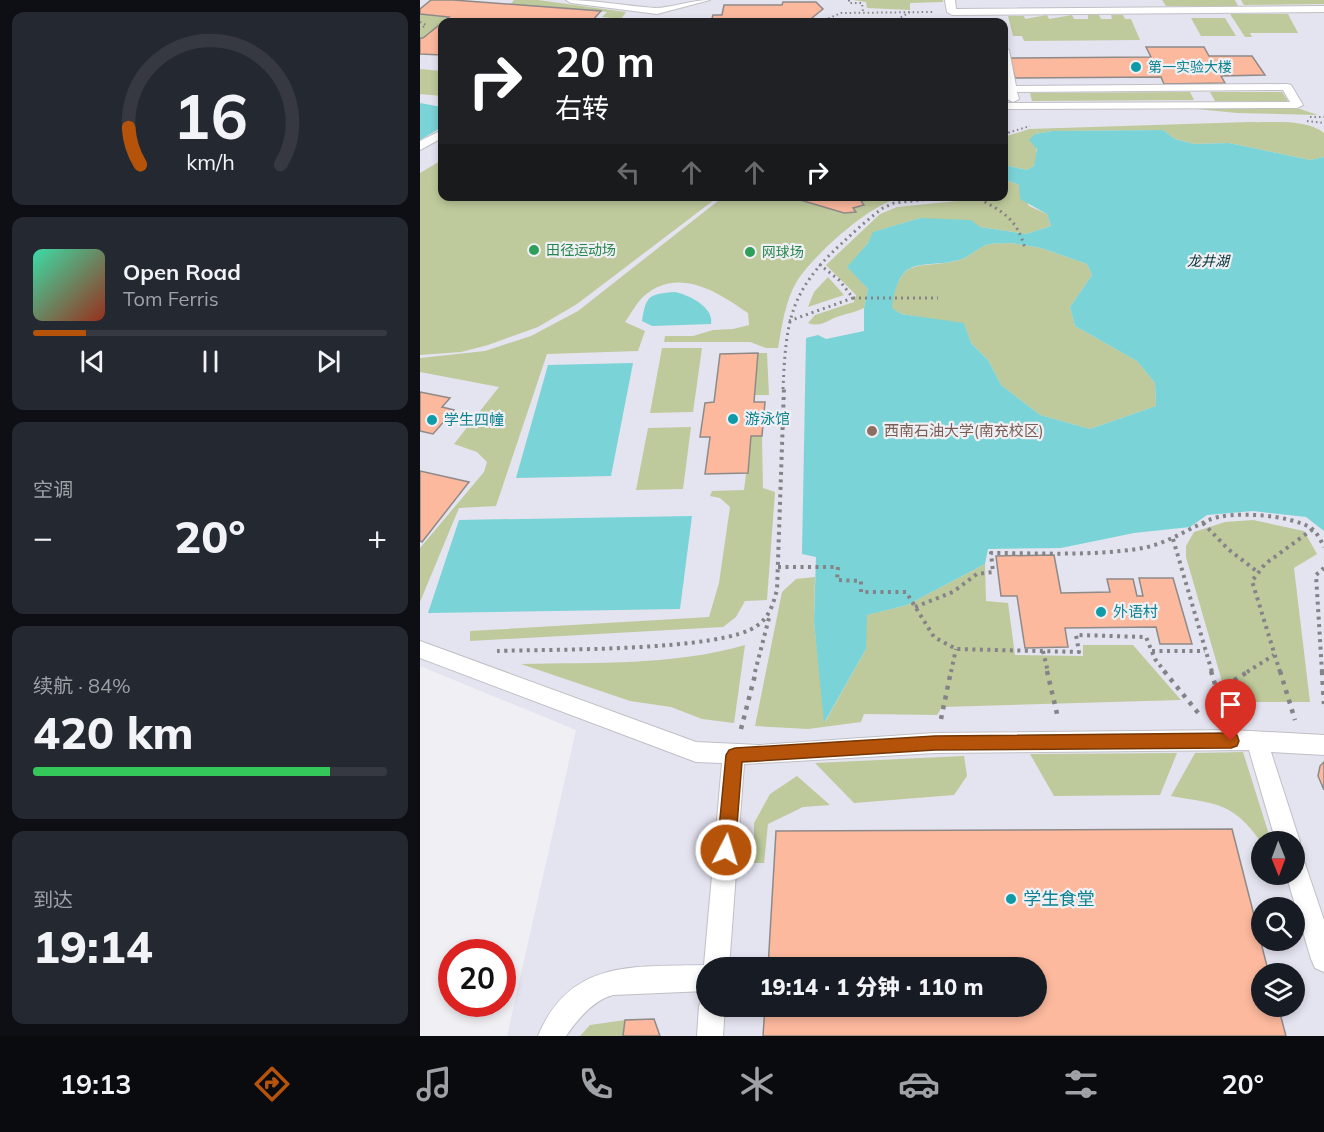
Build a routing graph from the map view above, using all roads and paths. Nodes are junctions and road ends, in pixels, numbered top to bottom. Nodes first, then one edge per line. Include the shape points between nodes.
1 (571, 0) edge
2 (705, 0) edge
3 (849, 0) edge
4 (950, 0) edge
5 (1141, 0) edge
6 (1152, 0) edge
7 (669, 9) junction
8 (1324, 9) edge
9 (1147, 10) junction
10 (1158, 10) junction
11 (994, 11) junction
12 (863, 12) junction
13 (911, 12) junction
14 (952, 12) junction
15 (669, 18) edge
16 (829, 18) edge
17 (900, 18) edge
18 (996, 18) edge
19 (420, 22) edge
20 (420, 29) edge
21 (1008, 70) edge
22 (1012, 89) junction
23 (1008, 106) edge
24 (438, 136) edge
25 (420, 146) edge
26 (912, 201) edge
27 (983, 201) edge
28 (894, 203) joint
29 (1025, 249) dead end
30 (819, 264) junction
31 (853, 298) junction
32 (938, 298) dead end
33 (788, 321) junction
34 (1203, 523) junction
35 (1313, 529) junction
36 (1173, 539) junction
37 (1324, 548) edge
38 (778, 567) junction
39 (1324, 568) edge
40 (1259, 573) junction
41 (915, 607) junction
42 (770, 613) junction
43 (420, 649) edge
44 (956, 649) junction
45 (489, 651) dead end
46 (1043, 651) junction
47 (1152, 651) junction
48 (1206, 651) junction
49 (1274, 655) junction
50 (1217, 691) junction
51 (1324, 704) edge
52 (1226, 741) junction
53 (1257, 741) junction
54 (1064, 742) junction
55 (935, 743) junction
56 (1302, 743) junction
57 (1324, 745) edge
58 (735, 755) junction
59 (1285, 831) edge
60 (1301, 885) edge
61 (717, 957) edge
62 (1324, 959) edge
63 (696, 978) edge
64 (711, 1017) edge
65 (551, 1036) edge
66 (710, 1036) edge

1 - 7 lane via 642,10
2 - 7 lane
3 - 12 path via 862,3
4 - 14 lane
5 - 9 lane
6 - 10 lane
7 - 15 lane
8 - 10 lane
9 - 10 lane
9 - 11 lane
11 - 14 lane
11 - 18 lane
12 - 13 path
12 - 16 path via 842,12
13 - 14 path
13 - 17 path
19 - 20 path via 426,25
21 - 22 lane
22 - 23 lane
22 - 23 lane via 1287,87 1297,105
24 - 25 lane
26 - 28 path
27 - 29 path via 1017,223
28 - 30 path via 874,214
30 - 31 path
30 - 33 path via 799,290
31 - 32 path
31 - 33 path
33 - 38 path
34 - 35 path via 1250,515 1291,520
34 - 36 path
34 - 40 path
35 - 37 path
35 - 40 path via 1265,564
36 - 41 path via 1139,549 1108,552 991,553 993,572 977,574 953,592
36 - 48 path
38 - 41 path via 838,567 837,580 861,580 861,592 906,592
38 - 42 path
39 - 51 path via 1316,575
40 - 49 path via 1252,581
41 - 44 path via 934,637
42 - 45 path via 756,627 732,636 685,644
42 - 58 path
43 - 58 lane via 696,752
44 - 46 path
44 - 55 path
46 - 47 path via 1080,652 1076,635 1146,636
46 - 54 path
47 - 48 path
47 - 52 path
48 - 50 path
49 - 50 path
49 - 56 path
50 - 52 path
52 - 53 lane
52 - 54 lane
53 - 56 lane
53 - 59 lane
54 - 55 lane
55 - 58 lane
56 - 57 lane
58 - 61 lane
60 - 62 lane
63 - 65 lane via 610,982 587,994 557,1024
64 - 66 lane

